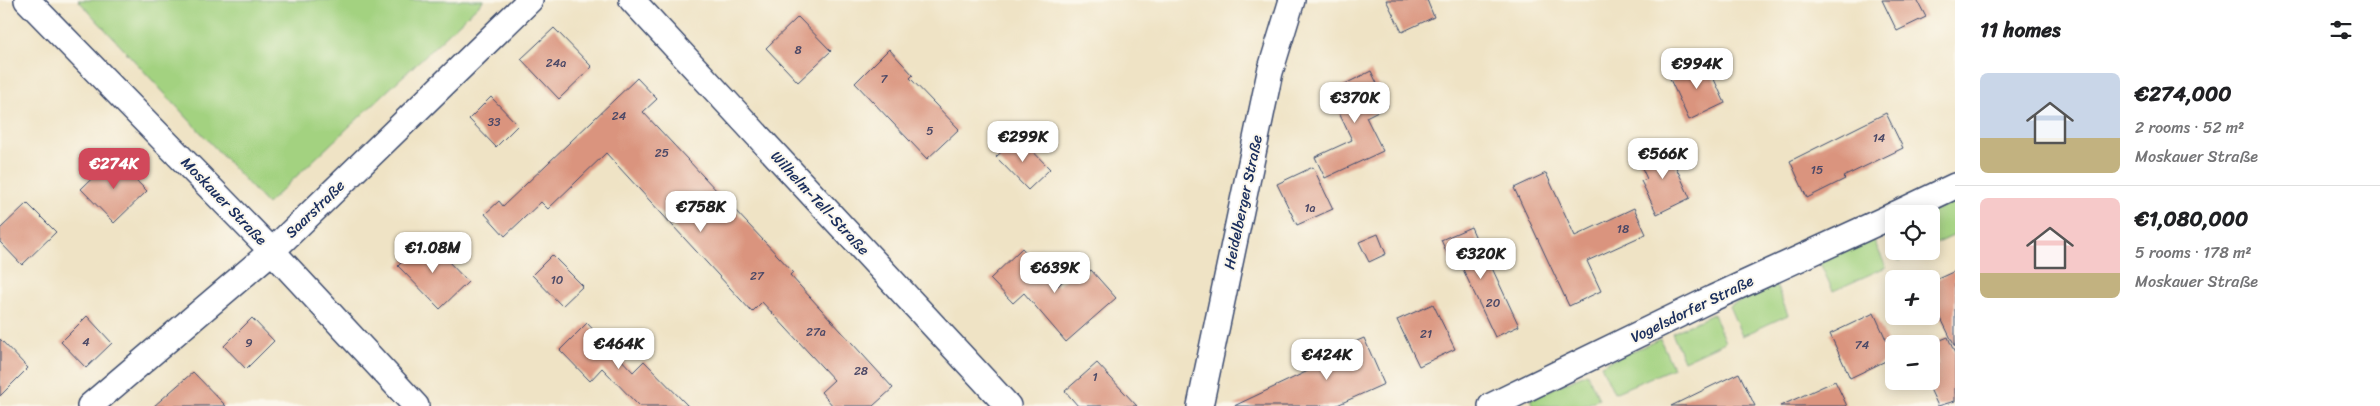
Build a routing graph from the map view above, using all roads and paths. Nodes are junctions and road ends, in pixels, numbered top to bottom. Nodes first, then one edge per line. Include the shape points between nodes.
1 (27, 0) edge
2 (530, 0) edge
3 (632, 0) edge
4 (1292, 0) edge
5 (1955, 186) edge
6 (1914, 205) edge
7 (1885, 219) edge
8 (272, 251) junction
9 (90, 406) edge
10 (416, 406) edge
11 (1008, 406) edge
12 (1200, 406) edge
13 (1491, 406) edge

1 - 8 street, Moskauer Straße
2 - 8 street, Saarstraße
3 - 11 street, Wilhelm-Tell-Straße
4 - 12 street, Heidelberger Straße via 1270,72
5 - 6 street, Vogelsdorfer Straße
7 - 13 street, Vogelsdorfer Straße
8 - 9 street, Saarstraße
8 - 10 street, Moskauer Straße

